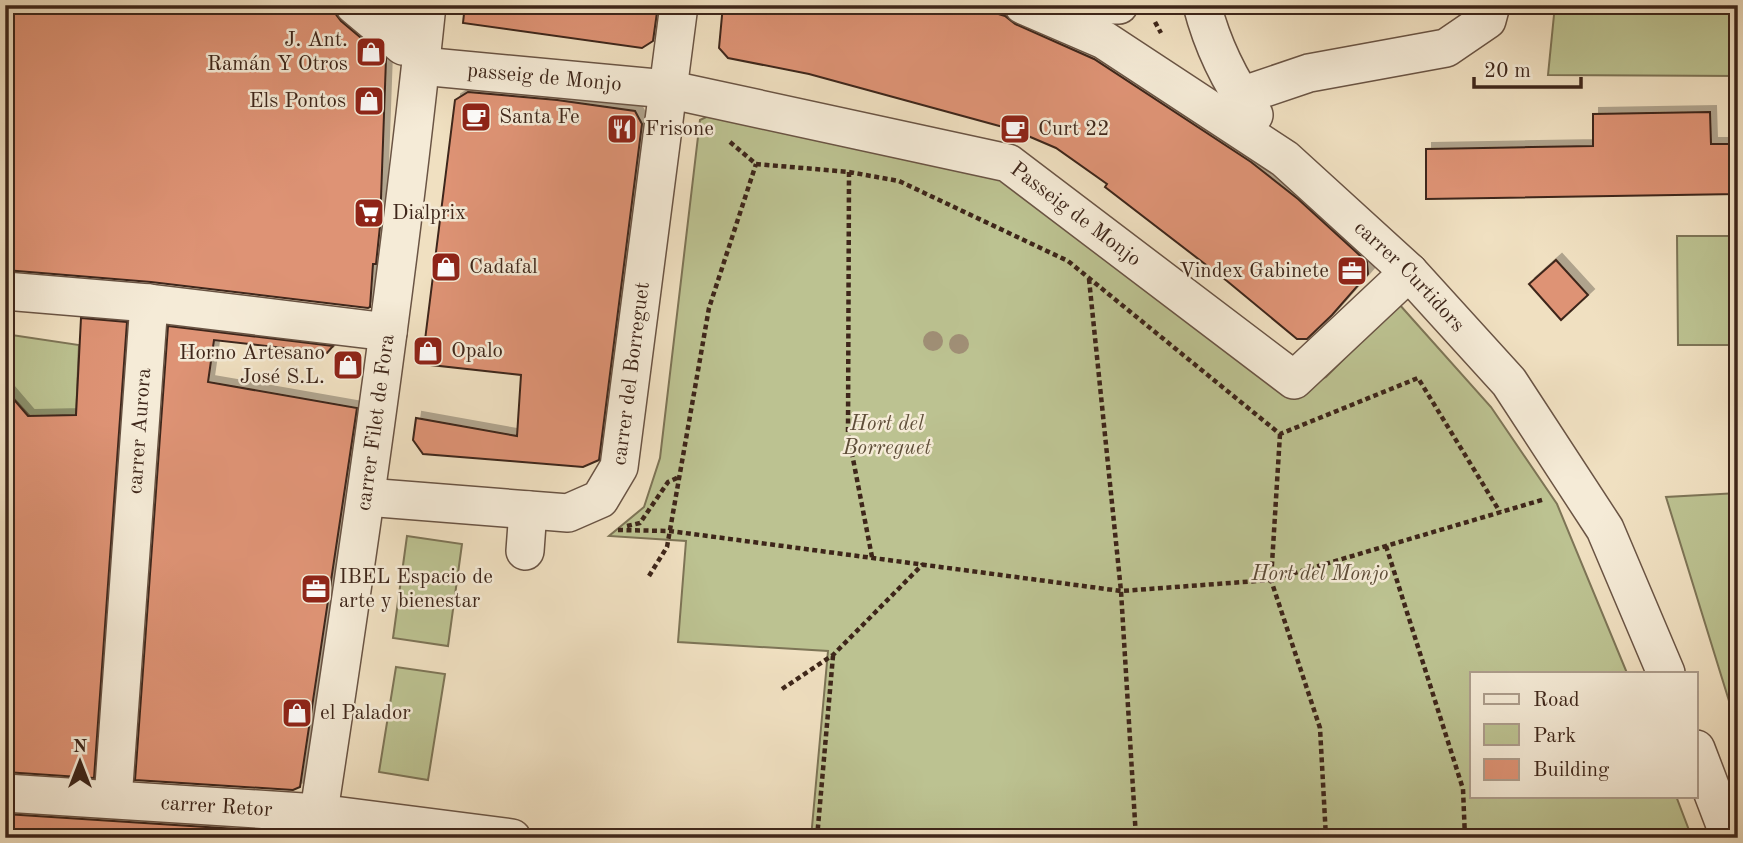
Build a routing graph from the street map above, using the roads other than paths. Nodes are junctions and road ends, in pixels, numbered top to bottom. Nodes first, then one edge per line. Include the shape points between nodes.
1 (354, 5) edge
2 (405, 5) edge
3 (427, 5) edge
4 (679, 5) edge
5 (1023, 5) edge
6 (1089, 5) edge
7 (1119, 5) edge
8 (1202, 5) edge
9 (1492, 5) edge
10 (421, 66) junction
11 (667, 89) junction
12 (1241, 96) junction
13 (1285, 159) junction
14 (1409, 272) junction
15 (5, 291) edge
16 (149, 303) junction
17 (388, 332) junction
18 (366, 497) junction
19 (528, 510) junction
20 (525, 551) dead end
21 (1666, 672) edge
22 (1698, 754) edge
23 (5, 793) edge
24 (113, 799) junction
25 (316, 825) edge
26 (512, 838) edge
27 (1730, 838) edge

1 - 2 street via 403,46
3 - 10 street, carrer Filet de Fora
4 - 11 street, carrer del Borreguet
5 - 13 street, carrer Curtidors via 1104,40
6 - 7 street
8 - 12 street via 1208,28
9 - 12 street via 1487,20 1446,48 1309,73
10 - 11 street, passeig de Monjo
10 - 17 street, carrer Filet de Fora
11 - 14 street, Passeig de Monjo via 1008,163 1293,380
11 - 19 street, carrer del Borreguet via 619,467 600,499 568,513
12 - 13 street
13 - 14 street, carrer Curtidors
14 - 21 street, carrer Curtidors via 1509,382 1605,529
15 - 16 street
16 - 17 street
16 - 24 street, carrer Aurora
17 - 18 street, carrer Filet de Fora
18 - 19 street, carrer del Borreguet
18 - 25 street, carrer Filet de Fora
19 - 20 street
22 - 27 street
23 - 24 street, carrer Retor
24 - 25 street, carrer Retor
25 - 26 street, carrer Retor

